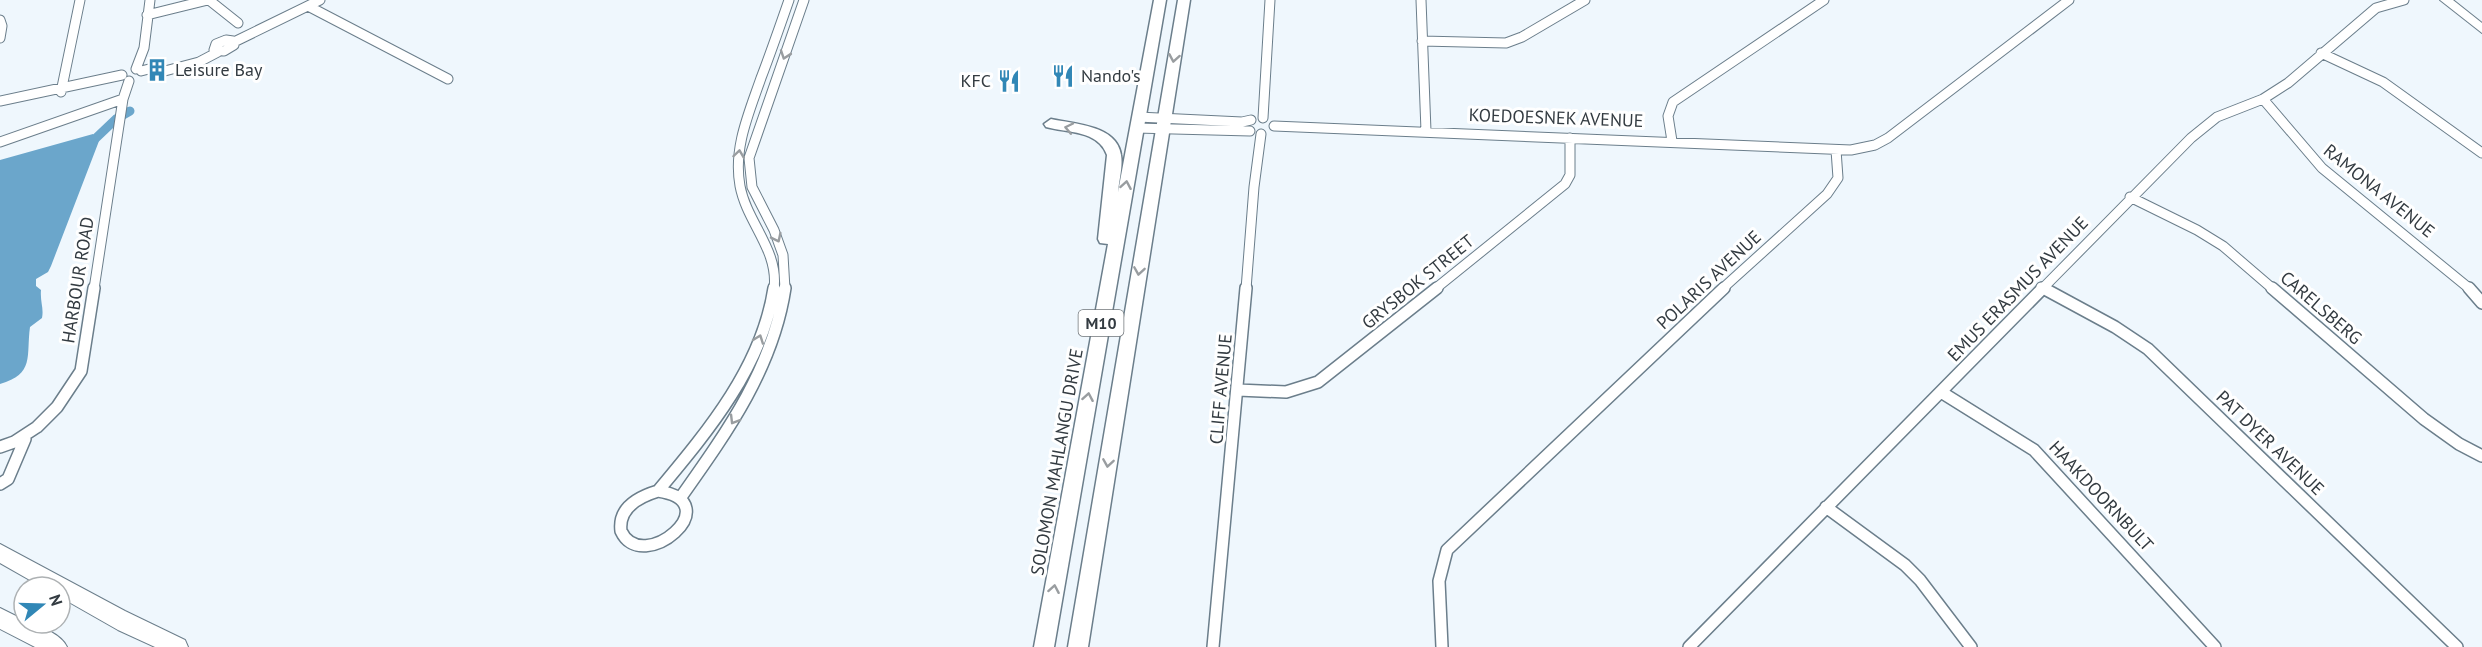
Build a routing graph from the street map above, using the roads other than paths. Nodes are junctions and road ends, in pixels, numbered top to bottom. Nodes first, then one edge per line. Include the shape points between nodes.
1 (80, 0) edge
2 (150, 0) edge
3 (209, 0) edge
4 (320, 0) edge
5 (789, 0) edge
6 (804, 0) edge
7 (1160, 0) edge
8 (1185, 0) edge
9 (1270, 0) edge
10 (1421, 0) edge
11 (1585, 0) edge
12 (1824, 0) edge
13 (2069, 0) edge
14 (2404, 0) edge
15 (2446, 0) edge
16 (308, 6) junction
17 (147, 15) junction
18 (0, 20) edge
19 (238, 23) dead end
20 (2482, 29) edge
21 (0, 38) edge
22 (1422, 41) junction
23 (2321, 53) junction
24 (139, 72) junction
25 (124, 78) junction
26 (447, 79) dead end
27 (62, 90) junction
28 (123, 99) junction
29 (2263, 99) junction
30 (0, 101) edge
31 (0, 106) edge
32 (1263, 118) junction
33 (1137, 123) junction
34 (1051, 124) dead end
35 (1162, 124) junction
36 (1274, 126) junction
37 (1254, 128) junction
38 (1426, 131) junction
39 (1570, 138) junction
40 (1672, 141) junction
41 (0, 142) edge
42 (1836, 150) junction
43 (2482, 153) edge
44 (2130, 197) junction
45 (2041, 287) junction
46 (2482, 303) edge
47 (1094, 365) junction
48 (1238, 390) junction
49 (1941, 392) junction
50 (25, 439) junction
51 (0, 447) edge
52 (2482, 456) edge
53 (0, 484) edge
54 (658, 491) junction
55 (681, 497) junction
56 (1826, 507) junction
57 (0, 553) edge
58 (0, 562) edge
59 (27, 575) edge
60 (72, 597) edge
61 (0, 618) edge
62 (126, 623) junction
63 (56, 647) edge
64 (177, 647) edge
65 (1044, 647) edge
66 (1078, 647) edge
67 (1214, 647) edge
68 (1442, 647) edge
69 (1689, 647) edge
70 (1971, 647) edge
71 (2215, 647) edge
72 (2457, 647) edge

1 - 27 street
2 - 17 street
3 - 17 street
3 - 19 street
4 - 16 street
54 -> 5 street via 700,441 744,376 768,314 774,287 770,253 740,189 738,153
6 -> 55 street via 749,158 752,192 782,249 786,268 782,312 757,382
7 - 33 main road, SOLOMON MAHLANGU DRIVE / M10
8 -> 35 main road, M10
9 - 32 street
10 - 22 street
11 - 22 street via 1522,38 1506,43
12 - 40 street via 1673,102 1667,117
13 - 42 street via 1888,138 1863,148
14 - 23 street, EMUS ERASMUS AVENUE via 2376,8
15 - 20 main road
16 - 24 street via 234,42 220,42 214,46 216,51 199,62
16 - 26 street
17 - 24 street
18 - 21 street
22 - 38 street
23 - 29 street, EMUS ERASMUS AVENUE
23 - 43 street via 2383,82
24 - 25 street
25 - 27 street
25 - 28 street, HARBOUR ROAD
27 - 30 street
27 - 31 street
28 - 41 street
28 - 50 street, HARBOUR ROAD via 81,371 54,411
29 - 44 street, EMUS ERASMUS AVENUE via 2217,117
29 - 46 street, RAMONA AVENUE via 2322,168 2465,283
32 - 36 street
32 - 37 street
33 - 35 street
47 -> 33 main road, SOLOMON MAHLANGU DRIVE / M10
47 -> 34 main road via 1114,155 1109,142 1098,134
35 - 37 street
35 -> 66 main road, M10
36 - 37 street via 1271,131
36 - 38 street, KOEDOESNEK AVENUE
37 - 48 street, CLIFF AVENUE via 1254,187
38 - 39 street, KOEDOESNEK AVENUE
39 - 40 street, KOEDOESNEK AVENUE
39 - 48 street, GRYSBOK STREET via 1570,175 1565,184 1330,375 1298,392
40 - 42 street, KOEDOESNEK AVENUE
42 - 68 street, POLARIS AVENUE via 1838,178 1827,194 1447,550 1439,581
44 - 45 street, EMUS ERASMUS AVENUE
44 - 52 street, CARELSBERG via 2223,246 2424,419
45 - 49 street, EMUS ERASMUS AVENUE
45 - 72 street, PAT DYER AVENUE via 2148,349
65 -> 47 main road, SOLOMON MAHLANGU DRIVE / M10
48 - 67 street, CLIFF AVENUE
49 - 56 street, EMUS ERASMUS AVENUE
49 - 71 street, HAAKDOORNBULT via 2034,450
50 - 51 street, HARBOUR ROAD
50 - 53 street via 8,479
54 - 55 street
54 - 55 street via 639,498 623,513 620,531 632,544 654,545 676,533 687,510
56 - 69 street, EMUS ERASMUS AVENUE
56 - 70 street via 1905,565
57 - 62 highway
58 - 59 highway
60 - 62 highway
61 - 63 highway
62 - 64 highway

